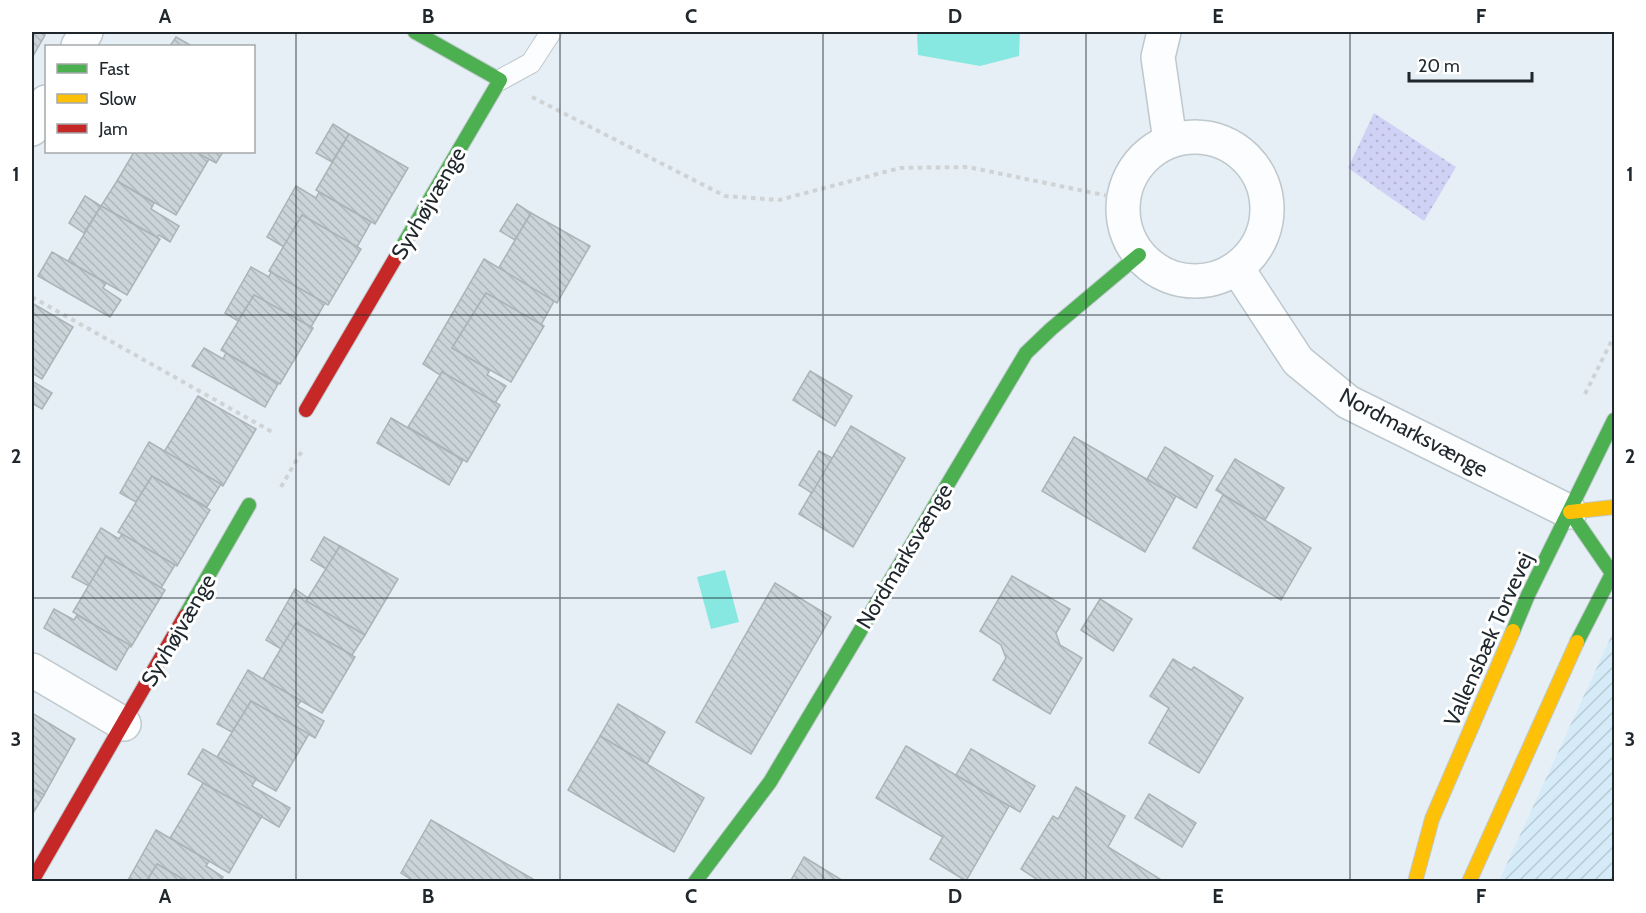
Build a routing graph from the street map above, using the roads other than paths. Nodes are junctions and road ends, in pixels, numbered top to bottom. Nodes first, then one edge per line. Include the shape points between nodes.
1 (415, 32) edge
2 (550, 32) edge
3 (1164, 32) edge
4 (500, 80) junction
5 (45, 104) edge
6 (32, 129) edge
7 (1170, 141) junction
8 (1139, 255) junction
9 (1237, 268) junction
10 (306, 410) dead end
11 (1614, 420) edge
12 (249, 505) dead end
13 (1614, 507) edge
14 (1570, 512) junction
15 (1614, 574) edge
16 (32, 670) edge
17 (124, 724) junction
18 (32, 881) edge
19 (695, 882) edge
20 (1415, 882) edge
21 (1470, 882) edge

1 - 4 street
2 - 4 lane via 531,63
3 - 7 street via 1158,57
4 - 10 street, Syvhøjvænge
5 - 6 street
7 - 8 street via 1147,154 1131,174 1123,199 1129,238
7 - 9 street via 1196,136 1221,141 1243,155 1260,175 1267,200 1266,226 1255,250
8 - 9 street via 1155,269 1196,282 1218,278
8 - 19 street, Nordmarksvænge via 1026,353 770,782
9 - 14 street, Nordmarksvænge via 1298,361 1348,402
11 - 14 street, Vallensbæk Torvevej
12 - 17 street, Syvhøjvænge
13 - 14 street
14 - 15 street
14 - 20 street, Vallensbæk Torvevej via 1528,596 1432,819
15 - 21 street via 1584,627
16 - 17 street
17 - 18 street, Syvhøjvænge

